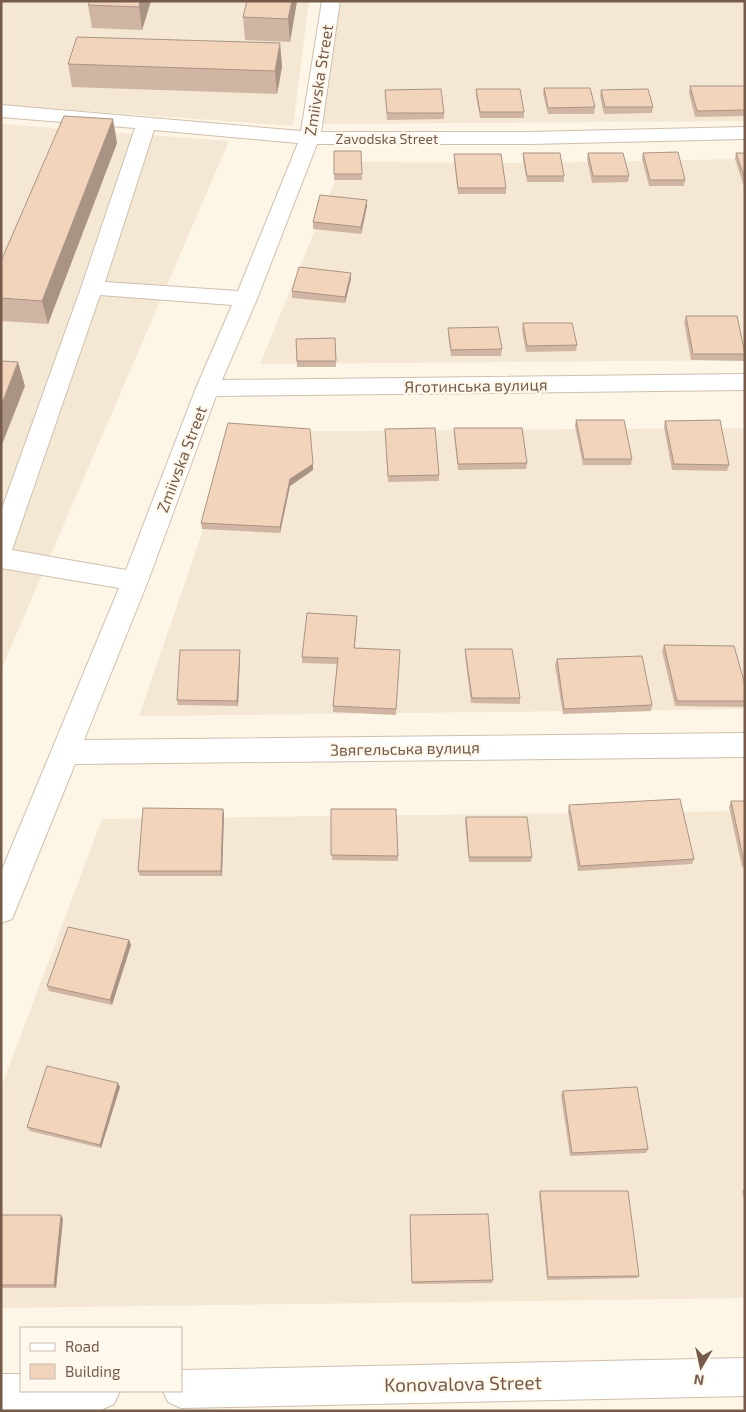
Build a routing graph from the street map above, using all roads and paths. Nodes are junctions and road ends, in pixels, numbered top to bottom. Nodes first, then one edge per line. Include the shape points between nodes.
1 (331, 1) edge
2 (1, 111) edge
3 (146, 124) junction
4 (745, 133) edge
5 (310, 138) junction
6 (92, 288) junction
7 (246, 299) junction
8 (745, 382) edge
9 (207, 388) junction
10 (1, 547) edge
11 (1, 558) edge
12 (135, 580) junction
13 (745, 745) edge
14 (64, 752) junction
15 (1, 909) edge
16 (745, 1377) edge
17 (182, 1389) edge
18 (51, 1392) edge
19 (1, 1393) edge

1 - 5 street, Zmiivska Street
2 - 3 street, Zavodska Street
3 - 5 street, Zavodska Street
3 - 6 street
4 - 5 street, Zavodska Street via 530,138
5 - 7 street, Zmiivska Street
6 - 7 street
6 - 10 street
7 - 9 street, Zmiivska Street
8 - 9 street, Яготинська вулиця
9 - 12 street, Zmiivska Street
11 - 12 street
12 - 14 street, Zmiivska Street
13 - 14 street, Звягельська вулиця
14 - 15 street, Zmiivska Street
16 - 17 street, Konovalova Street
18 - 19 street

